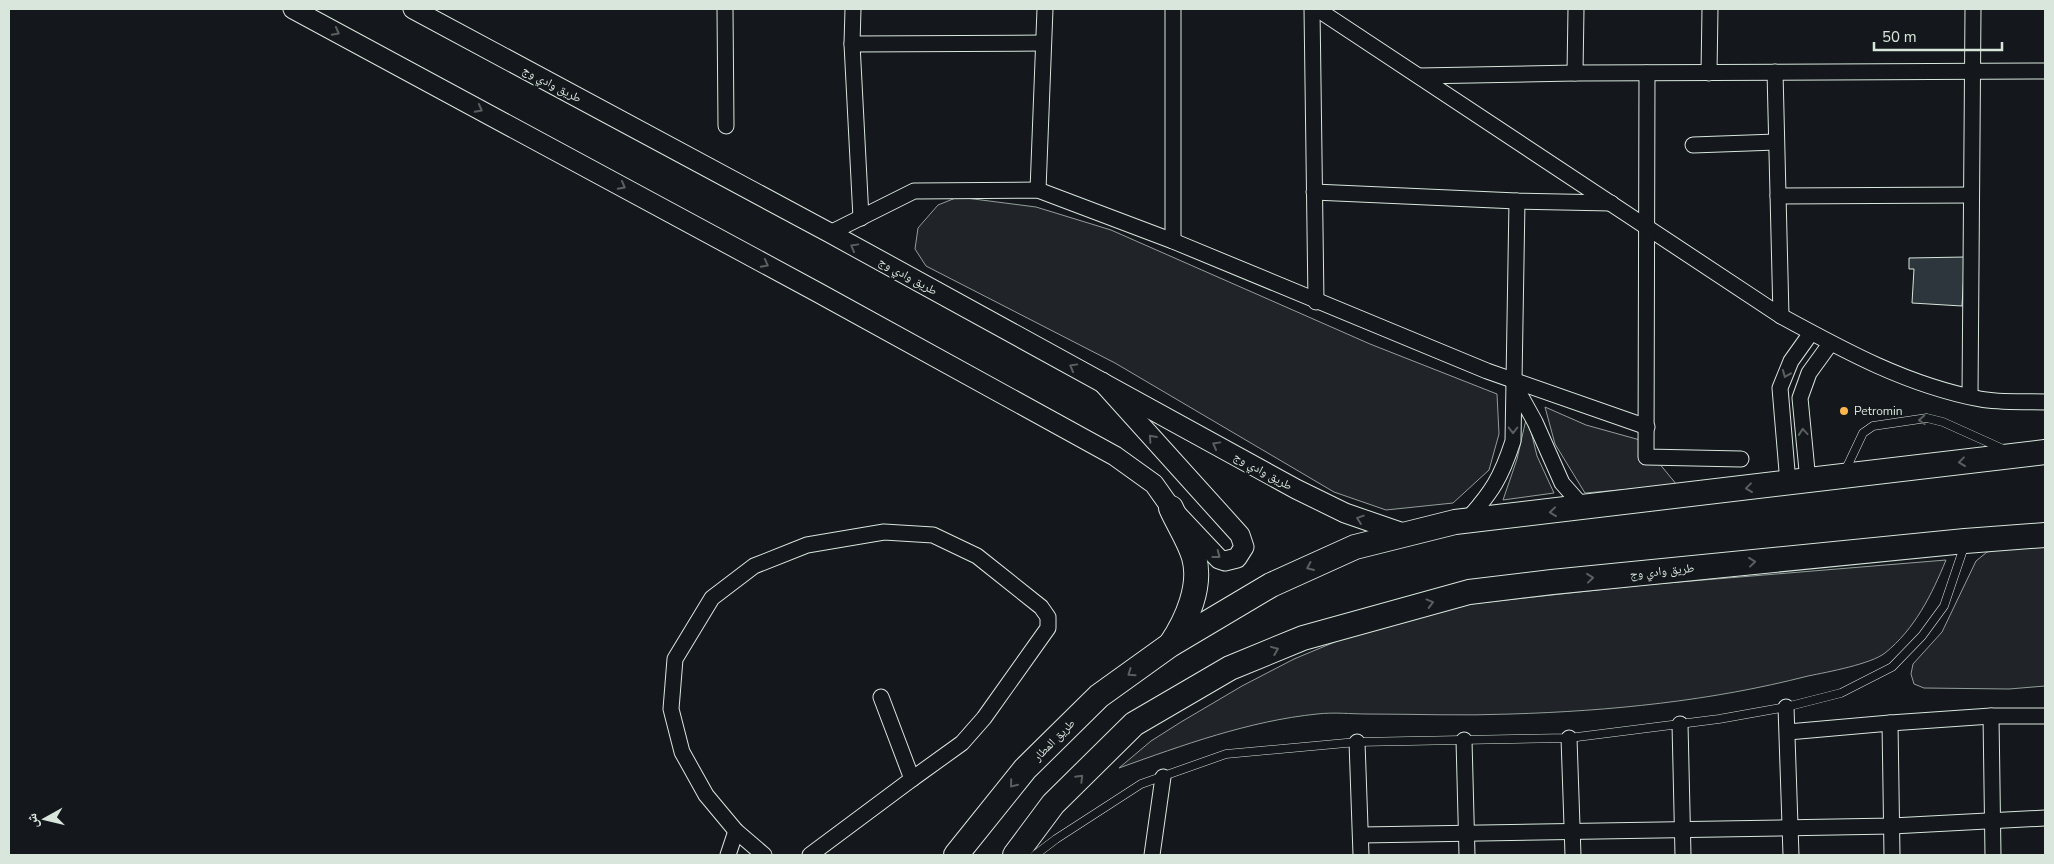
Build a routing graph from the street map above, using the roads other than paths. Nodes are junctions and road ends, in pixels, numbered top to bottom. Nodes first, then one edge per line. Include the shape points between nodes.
1 (293, 9) edge
2 (413, 9) edge
3 (725, 9) edge
4 (854, 9) edge
5 (1045, 9) edge
6 (1174, 9) edge
7 (1312, 9) edge
8 (1317, 9) edge
9 (1576, 9) edge
10 (1710, 9) edge
11 (1973, 9) edge
12 (438, 16) edge
13 (1043, 43) junction
14 (852, 44) junction
15 (1972, 71) junction
16 (2045, 71) edge
17 (1708, 72) junction
18 (1775, 72) junction
19 (1576, 73) junction
20 (1647, 73) junction
21 (1418, 76) junction
22 (726, 126) dead end
23 (1776, 142) junction
24 (1693, 145) dead end
25 (1038, 190) junction
26 (1314, 192) junction
27 (1972, 195) junction
28 (1778, 196) junction
29 (1516, 201) junction
30 (1611, 203) junction
31 (861, 218) junction
32 (1648, 228) junction
33 (830, 233) junction
34 (1173, 241) junction
35 (1316, 302) junction
36 (1781, 316) junction
37 (1811, 333) junction
38 (1830, 344) junction
39 (1512, 381) junction
40 (1102, 382) junction
41 (1970, 396) junction
42 (2045, 402) edge
43 (1647, 427) junction
44 (2045, 452) edge
45 (2016, 456) junction
46 (1741, 459) dead end
47 (1842, 477) junction
48 (1798, 482) junction
49 (1171, 508) junction
50 (1584, 508) junction
51 (1466, 521) junction
52 (1406, 534) junction
53 (2045, 535) edge
54 (1965, 541) junction
55 (1170, 645) junction
56 (881, 697) dead end
57 (1786, 707) junction
58 (1991, 716) junction
59 (2045, 716) edge
60 (1890, 723) junction
61 (1680, 724) junction
62 (1788, 732) junction
63 (1569, 738) junction
64 (1464, 740) junction
65 (1357, 742) junction
66 (1163, 776) junction
67 (912, 779) junction
68 (2045, 818) edge
69 (1992, 821) junction
70 (1892, 826) junction
71 (1790, 827) junction
72 (1682, 829) junction
73 (736, 831) junction
74 (1572, 831) junction
75 (1466, 833) junction
76 (1361, 835) junction
77 (728, 855) edge
78 (764, 855) edge
79 (810, 855) edge
80 (956, 855) edge
81 (1015, 855) edge
82 (1035, 855) edge
83 (1152, 855) edge
84 (1362, 855) edge
85 (1467, 855) edge
86 (1573, 855) edge
87 (1682, 855) edge
88 (1791, 855) edge
89 (1892, 855) edge
90 (1993, 855) edge

1 -> 49 street via 1115,456 1154,484
2 - 12 street, طريق وادي وج
3 - 22 street
4 - 14 street
5 - 13 street
6 - 34 street
7 - 26 street
8 - 21 street
9 - 19 street
10 - 17 street
11 - 15 street
12 - 33 street, طريق وادي وج
13 - 14 street
13 - 25 street
14 - 31 street
15 - 16 street
15 - 18 street
15 - 27 street
17 - 18 street
17 - 20 street
18 - 23 street
19 - 20 street
19 - 21 street
20 - 32 street
21 - 30 street
23 - 24 street
23 - 28 street
25 - 31 street via 914,191
25 - 34 street
26 - 29 street
26 - 35 street
27 - 28 street
27 - 41 street
28 - 36 street
29 - 30 street
29 - 39 street
30 - 32 street
31 - 33 street
32 - 36 street
32 - 43 street
40 -> 33 street, طريق وادي وج
34 - 35 street
35 - 39 street
36 - 37 street
37 - 38 street
37 -> 48 street via 1791,361 1780,388
38 - 41 street via 1902,378
48 -> 38 street via 1800,398 1810,373
39 - 43 street
39 - 50 street via 1535,422 1562,483
39 -> 51 street via 1513,441 1508,457 1486,499
49 -> 40 street via 1219,559 1232,561 1241,553 1244,547 1240,535
52 -> 40 street, طريق وادي وج via 1345,514
41 - 42 street
43 - 46 street via 1646,457
44 - 45 main road
45 -> 47 main road
45 -> 47 lane via 1943,422 1927,418 1873,426 1863,433
47 - 48 main road
48 -> 50 main road
49 - 55 main road via 1194,557 1196,582 1186,622
50 -> 51 main road
51 - 52 main road
52 -> 55 main road via 1355,548 1270,585
53 - 54 main road, طريق وادي وج
54 - 57 lane via 1944,606 1922,636 1892,667 1841,693
81 -> 54 main road, طريق وادي وج via 1053,804 1134,724 1230,668 1303,638 1469,592
55 -> 80 main road, طريق المطار via 1099,696 1024,769
56 - 67 street
57 - 61 lane
57 - 62 street
58 - 59 street
58 - 60 street
58 - 69 street
60 - 62 street
60 - 70 street
61 - 63 lane
61 - 72 street
62 - 71 street
63 - 64 lane
63 - 74 street
64 - 65 lane
64 - 75 street
65 - 66 lane via 1226,754
65 - 76 street
66 - 82 lane via 1141,784
66 - 83 street
67 - 73 street via 962,744 984,718 1048,628 1048,617 976,556 933,535 884,532 808,545 754,566 712,598 675,659 671,709 682,752 706,795
67 - 79 street
68 - 69 street
69 - 70 street
69 - 90 street
70 - 71 street
70 - 89 street
71 - 72 street
71 - 88 street
72 - 74 street
72 - 87 street
73 - 77 street
73 - 78 street
74 - 75 street
74 - 86 street
75 - 76 street
75 - 85 street
76 - 84 street

